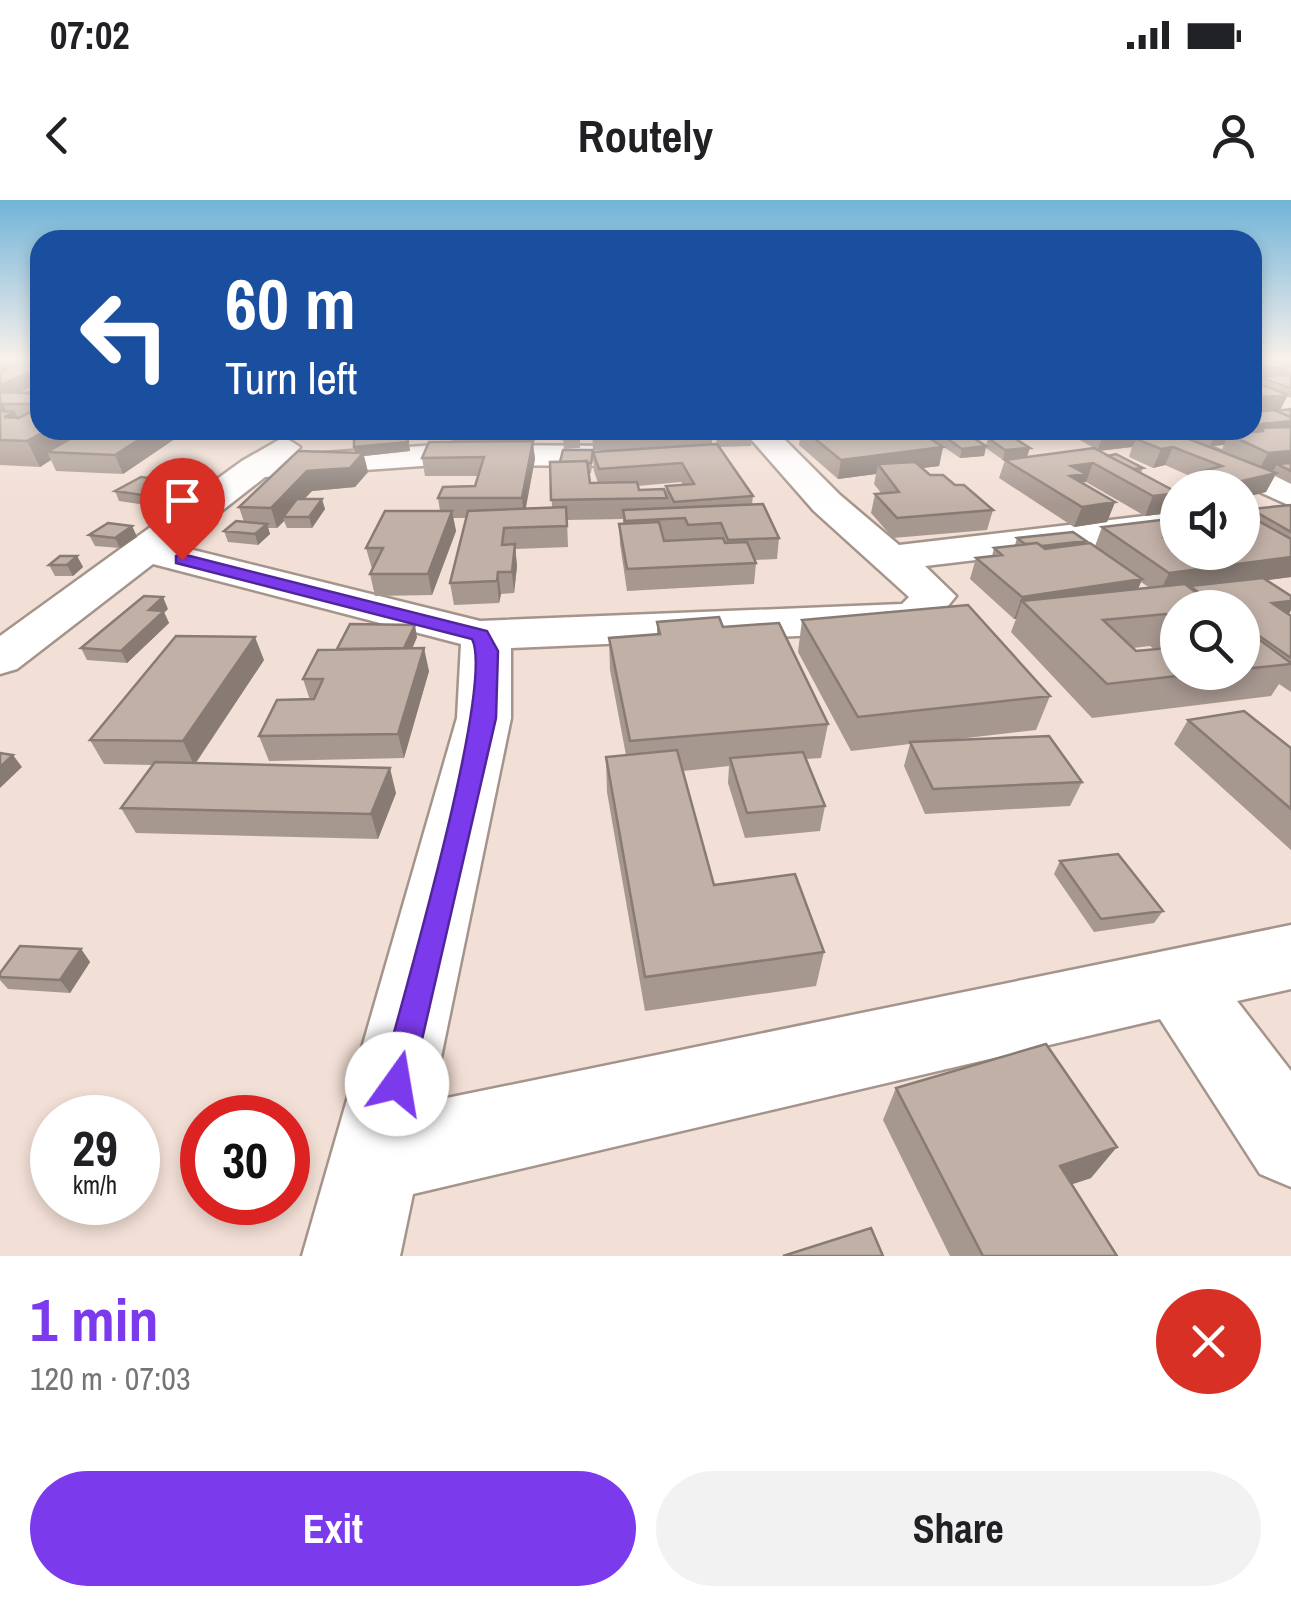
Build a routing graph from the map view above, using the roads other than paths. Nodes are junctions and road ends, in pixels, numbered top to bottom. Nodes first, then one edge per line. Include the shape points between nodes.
1 (292, 440) edge
2 (1168, 440) edge
3 (759, 447) edge
4 (665, 456) edge
5 (254, 468) junction
6 (1291, 495) edge
7 (1291, 503) edge
8 (1260, 514) edge
9 (1160, 526) edge
10 (145, 550) junction
11 (891, 558) junction
12 (480, 635) junction
13 (0, 659) edge
14 (1291, 957) edge
15 (1178, 982) junction
16 (1291, 1143) edge
17 (380, 1157) junction
18 (351, 1256) edge

1 - 5 street
2 - 6 street
3 - 11 street
4 - 5 street via 436,455
5 - 10 street
7 - 8 street
9 - 11 street
10 - 12 street
10 - 13 street
11 - 12 street via 934,596 915,617
12 - 17 street via 488,651 484,718
14 - 15 street
15 - 16 street
15 - 17 street
17 - 18 street

